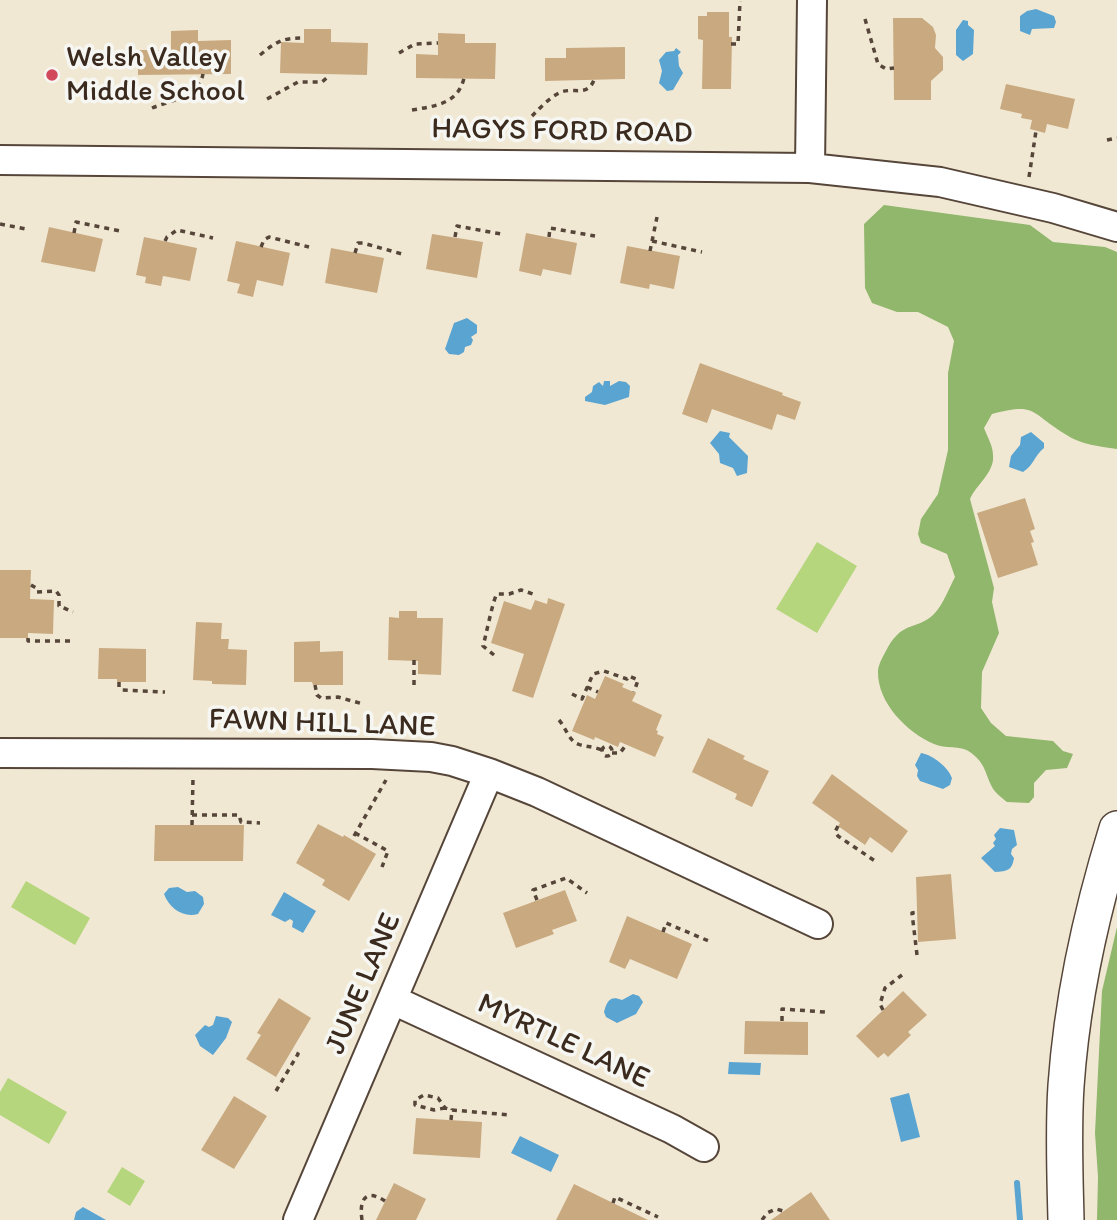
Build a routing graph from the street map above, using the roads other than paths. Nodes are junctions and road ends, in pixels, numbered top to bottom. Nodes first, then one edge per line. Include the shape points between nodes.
1 (812, 0) edge
2 (0, 160) edge
3 (810, 168) junction
4 (1117, 227) edge
5 (0, 753) edge
6 (489, 773) junction
7 (1117, 829) edge
8 (818, 924) dead end
9 (393, 1000) junction
10 (704, 1147) dead end
11 (298, 1220) edge
12 (1066, 1220) edge

1 - 3 street
2 - 3 street, HAGYS FORD ROAD
3 - 4 street, HAGYS FORD ROAD via 940,182
5 - 6 street, FAWN HILL LANE via 397,755 452,761
6 - 8 street, FAWN HILL LANE
6 - 9 street, JUNE LANE
7 - 12 main road via 1090,928 1072,1032 1064,1142
9 - 10 street, MYRTLE LANE
9 - 11 street, JUNE LANE

